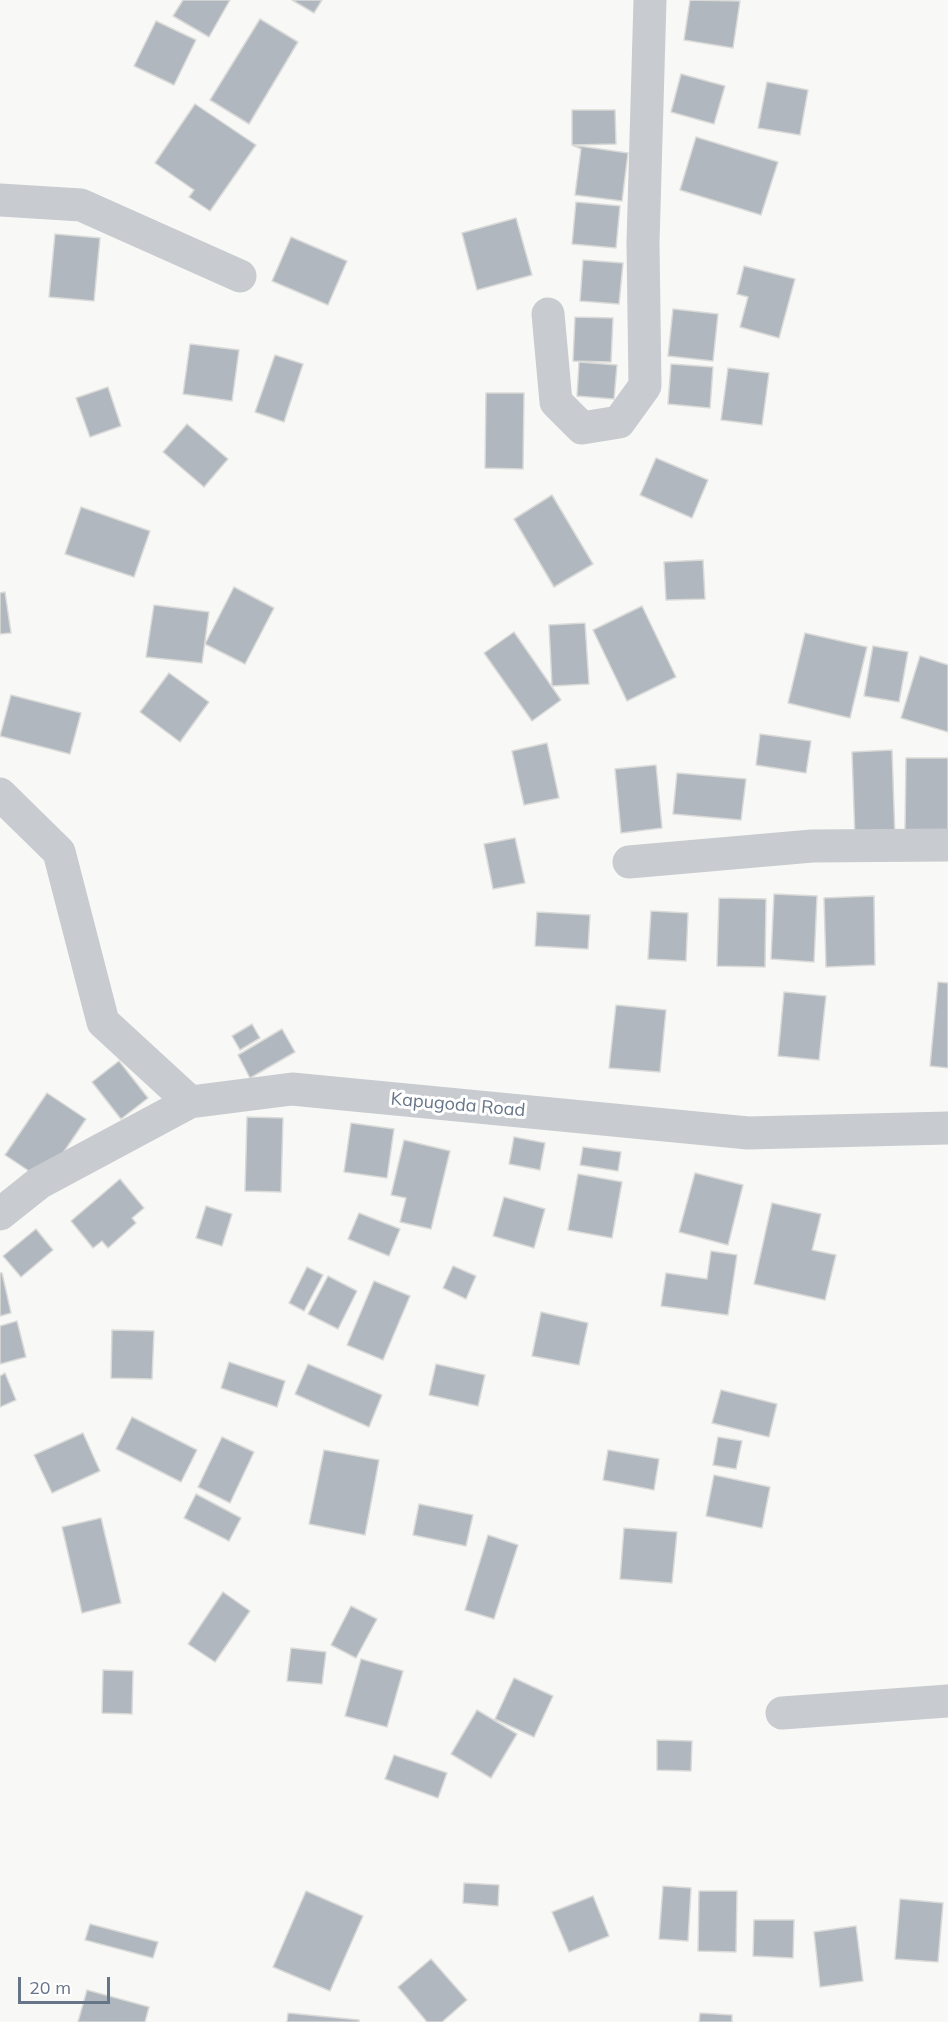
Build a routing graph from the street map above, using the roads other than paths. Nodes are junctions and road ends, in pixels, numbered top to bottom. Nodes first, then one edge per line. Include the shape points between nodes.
1 (650, 0) edge
2 (0, 200) edge
3 (240, 276) dead end
4 (548, 314) dead end
5 (0, 794) edge
6 (948, 845) edge
7 (629, 862) dead end
8 (190, 1102) junction
9 (948, 1128) edge
10 (0, 1214) edge
11 (948, 1701) edge
12 (782, 1713) dead end

1 - 4 street via 643,243 645,386 619,422 582,428 556,402
2 - 3 street via 81,205
5 - 8 street via 59,852 103,1022
6 - 7 street via 812,846
8 - 9 street, Kapugoda Road via 292,1089 748,1132
8 - 10 street, Kapugoda Road via 39,1183
11 - 12 street

